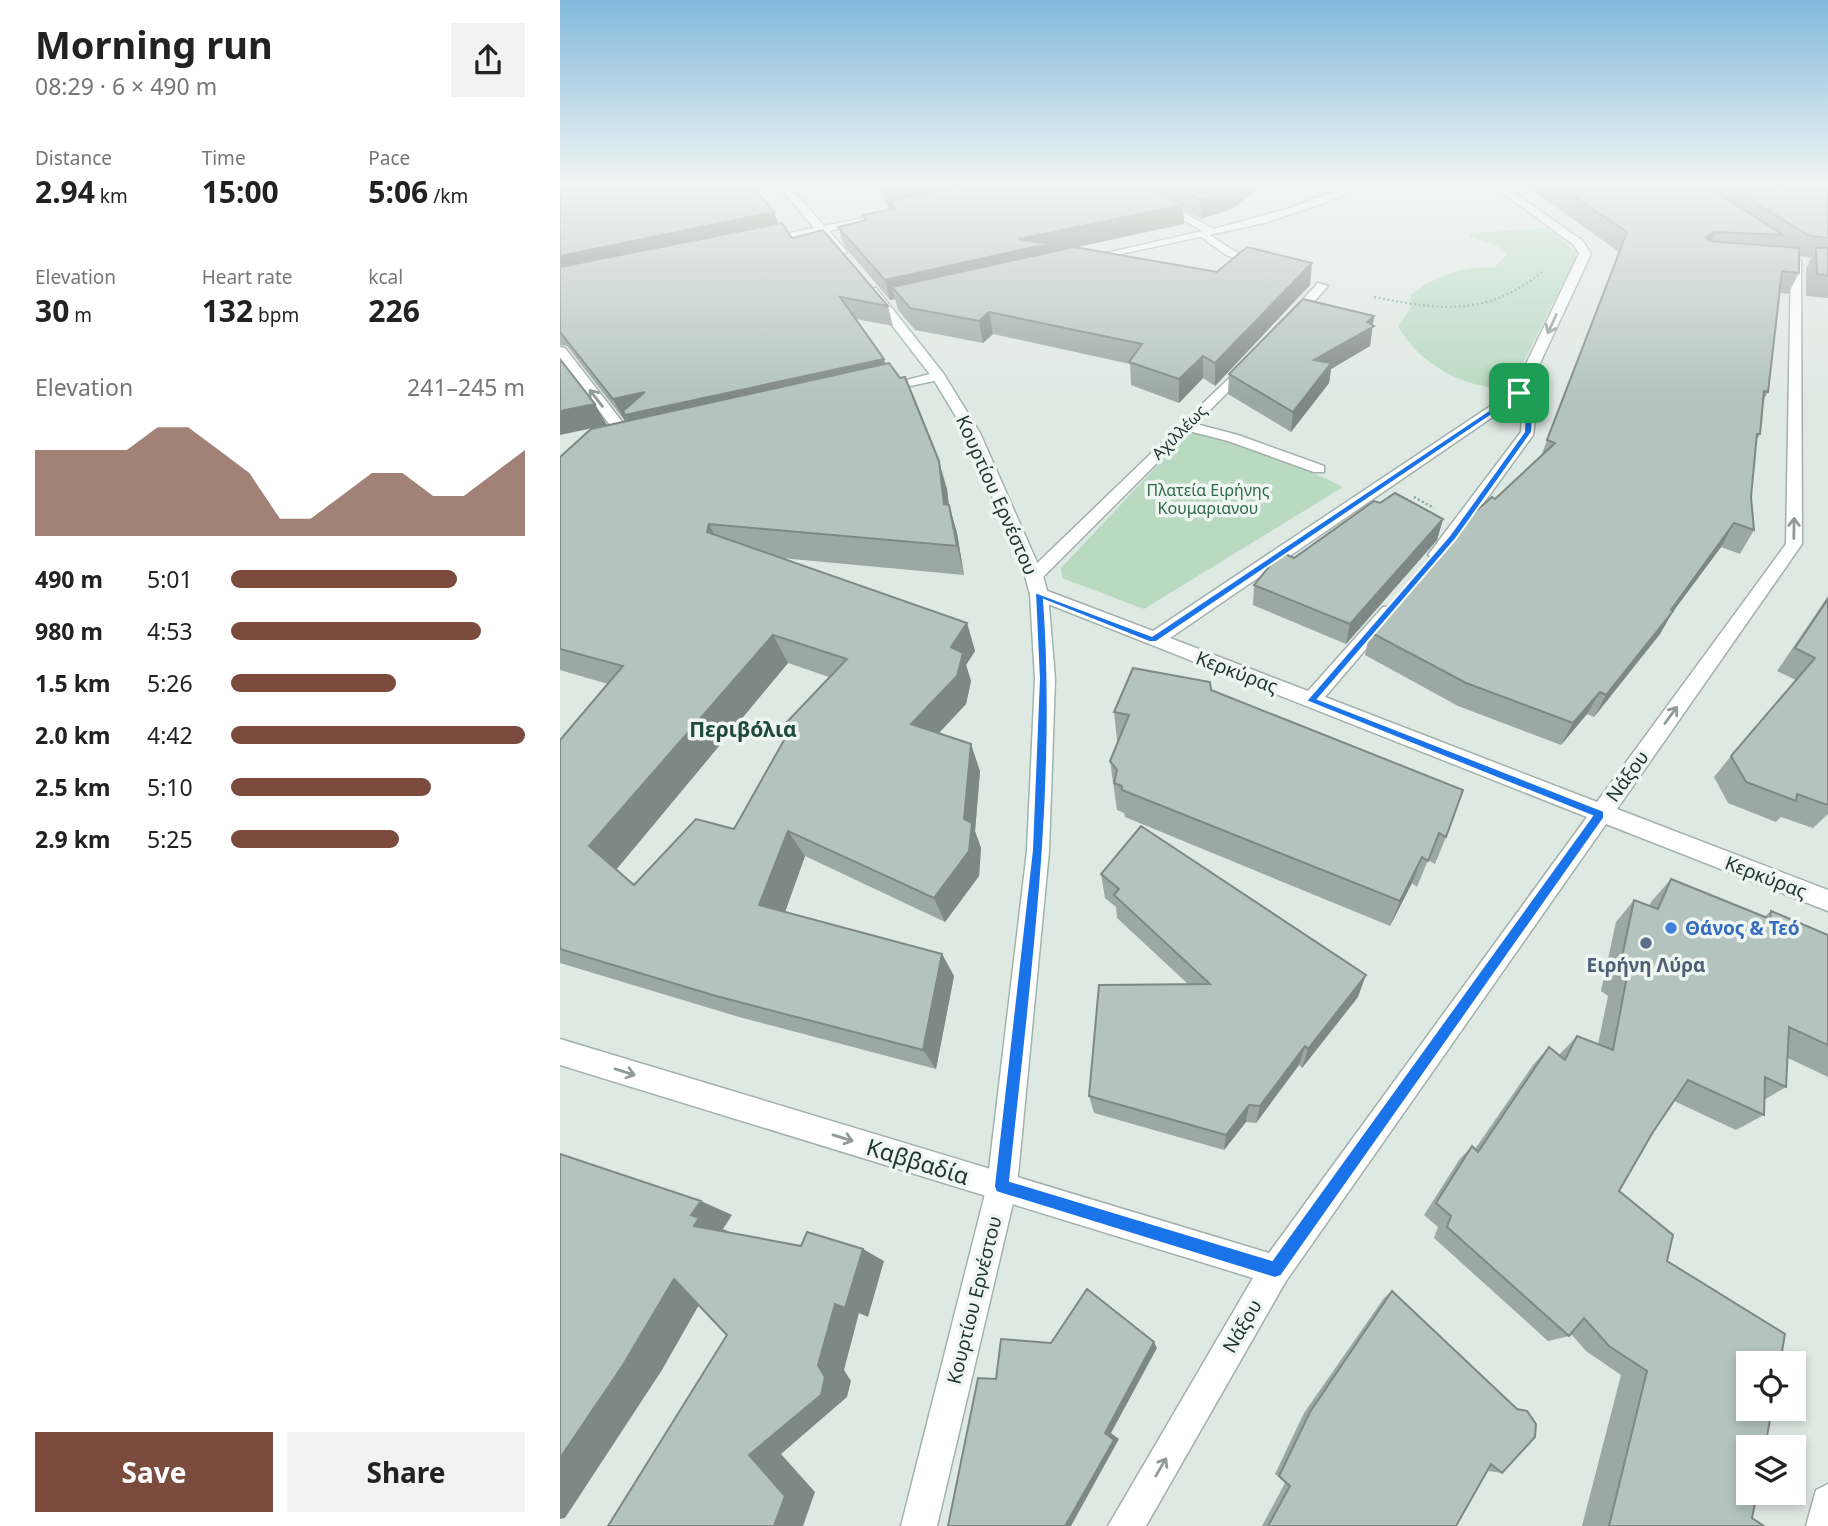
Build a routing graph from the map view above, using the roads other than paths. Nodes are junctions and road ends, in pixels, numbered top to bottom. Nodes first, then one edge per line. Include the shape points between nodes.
1 (844, 256) edge
2 (1106, 256) edge
3 (1237, 256) edge
4 (1584, 256) edge
5 (1793, 261) edge
6 (1072, 264) edge
7 (1265, 266) edge
8 (1322, 286) dead end
9 (1279, 332) edge
10 (1262, 350) edge
11 (560, 351) edge
12 (938, 376) junction
13 (871, 391) edge
14 (1519, 393) junction
15 (1186, 426) junction
16 (632, 444) edge
17 (1319, 469) dead end
18 (1425, 569) edge
19 (1037, 585) junction
20 (1399, 599) edge
21 (1153, 640) junction
22 (1311, 701) junction
23 (1600, 814) junction
24 (1828, 901) edge
25 (560, 1052) edge
26 (1002, 1186) junction
27 (1275, 1270) junction
28 (1828, 1502) edge
29 (919, 1526) edge
30 (1126, 1526) edge
31 (1824, 1526) edge

1 - 12 street, Κουρτίου Ερνέστου via 891,305
2 - 6 street
3 - 7 street
4 -> 14 street
23 -> 5 street, Νάξου via 1794,544
8 - 9 street
10 - 15 street, Αχιλλέως
16 -> 11 street
12 - 13 street
12 - 19 street, Κουρτίου Ερνέστου via 973,433
14 - 18 street via 1529,412 1528,432
14 - 21 street
15 - 17 street
15 - 19 street, Αχιλλέως
19 - 21 street, Κερκύρας
19 - 26 street, Κουρτίου Ερνέστου via 1045,679 1038,850
20 - 22 street
21 - 22 street, Κερκύρας
22 - 23 street, Κερκύρας
23 - 24 street, Κερκύρας
23 - 27 street, Νάξου
25 -> 26 street, Καββαδία
26 - 27 street, Καββαδία
26 - 29 street, Κουρτίου Ερνέστου
30 -> 27 street, Νάξου
28 - 31 street

